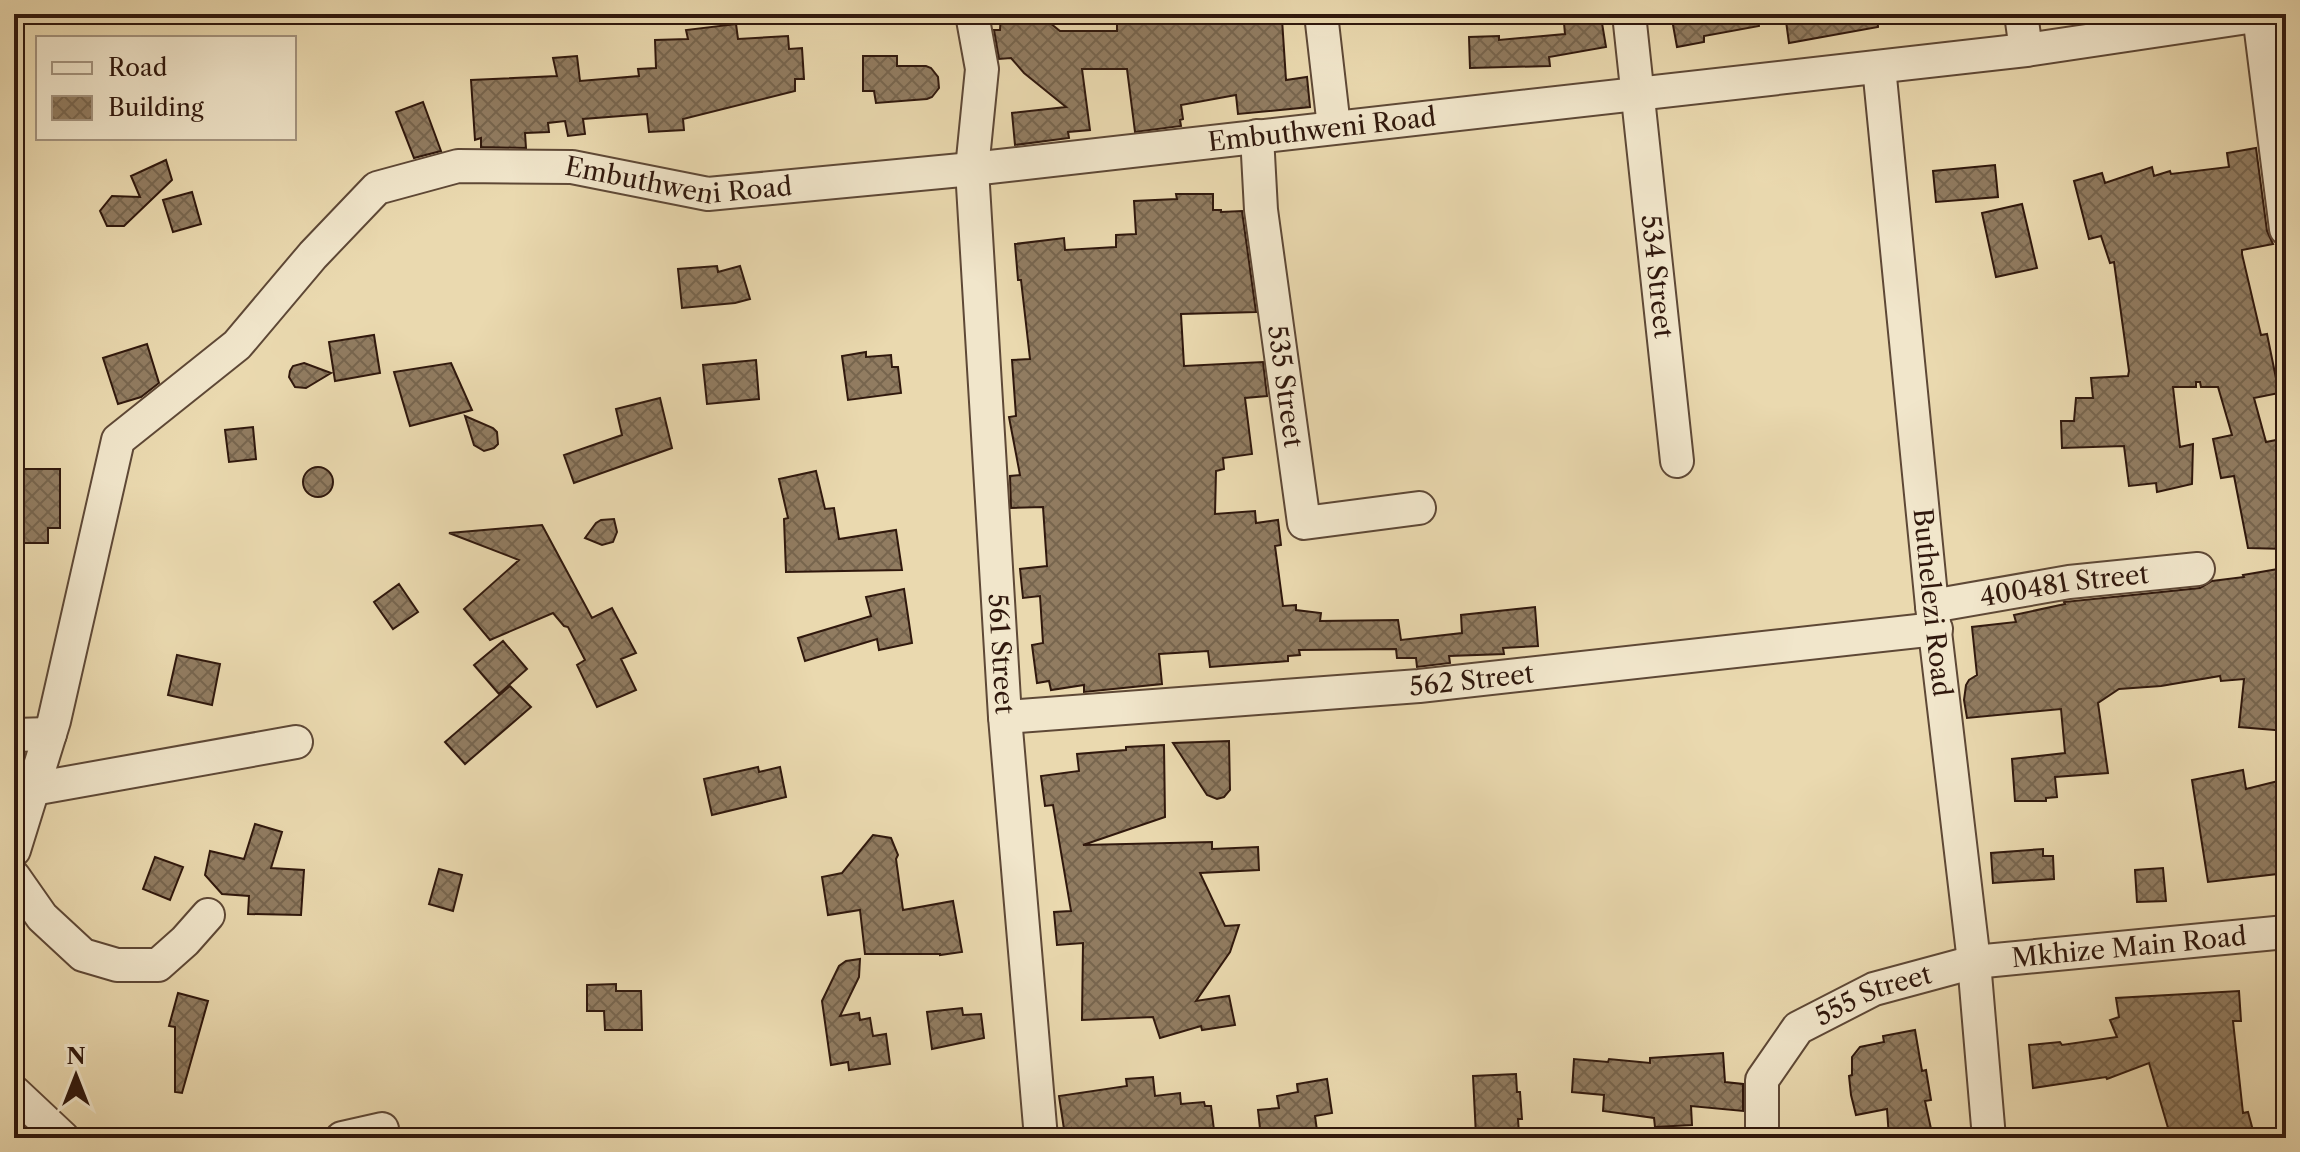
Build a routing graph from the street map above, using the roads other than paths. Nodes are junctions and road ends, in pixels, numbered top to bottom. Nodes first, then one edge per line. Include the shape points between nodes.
1 (972, 14) edge
2 (1321, 14) edge
3 (1629, 14) edge
4 (2021, 14) edge
5 (2264, 15) edge
6 (2026, 50) junction
7 (1879, 67) junction
8 (1638, 93) junction
9 (1334, 127) junction
10 (1257, 136) junction
11 (972, 169) junction
12 (2286, 229) edge
13 (1677, 461) dead end
14 (1419, 508) dead end
15 (2198, 569) dead end
16 (1934, 618) junction
17 (1005, 717) junction
18 (50, 734) junction
19 (14, 735) edge
20 (296, 742) dead end
21 (33, 789) junction
22 (14, 850) edge
23 (14, 877) edge
24 (208, 915) dead end
25 (2286, 932) edge
26 (1974, 962) junction
27 (14, 1092) edge
28 (382, 1129) dead end
29 (63, 1138) edge
30 (342, 1138) edge
31 (1041, 1138) edge
32 (1762, 1138) edge
33 (1989, 1138) edge

1 - 11 street, 561 Street via 982,69
2 - 9 street
3 - 8 street, 534 Street
4 - 6 street
5 - 6 street, Embuthweni Road
5 - 12 street
6 - 7 street, Embuthweni Road
7 - 8 street, Embuthweni Road
7 - 16 street, Buthelezi Road
8 - 9 street, Embuthweni Road
8 - 13 street, 534 Street
9 - 10 street, Embuthweni Road
10 - 11 street, Embuthweni Road
10 - 14 street, 535 Street via 1261,210 1304,523
11 - 17 street, 561 Street
11 - 18 street, Embuthweni Road via 708,194 572,167 458,166 377,188 237,345 118,440
15 - 16 street, 400481 Street via 2069,582
16 - 17 street, 562 Street via 1419,686
16 - 26 street, Buthelezi Road
17 - 31 street, 561 Street
18 - 19 street
18 - 21 street
20 - 21 street
21 - 22 street
23 - 24 street via 42,917 83,955 117,965 158,965
25 - 26 street, Mkhize Main Road
26 - 32 street, 555 Street via 1874,989 1798,1028 1762,1080
26 - 33 street, Buthelezi Road
27 - 29 street
28 - 30 street

